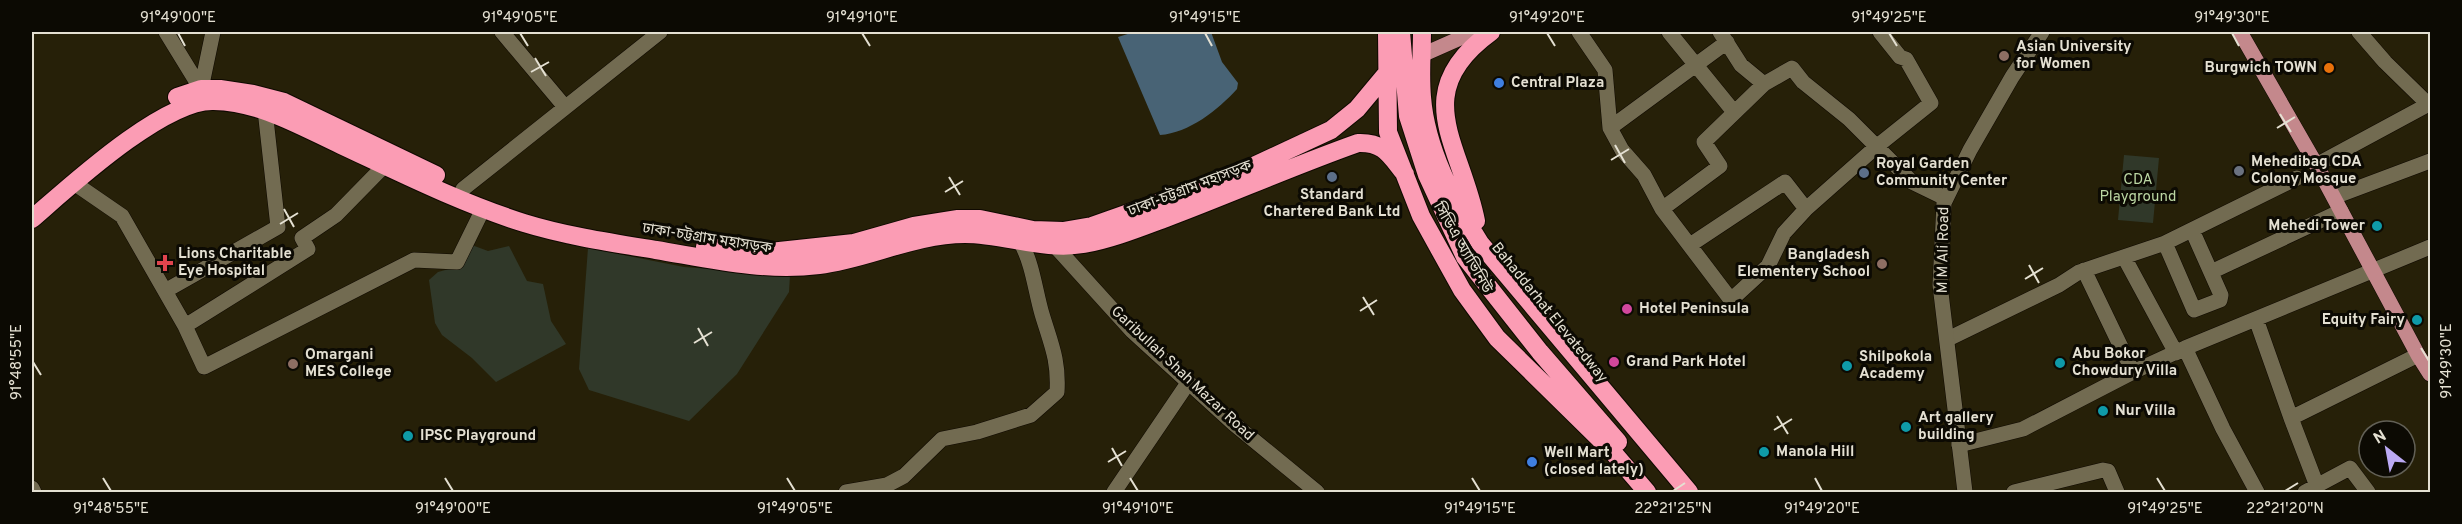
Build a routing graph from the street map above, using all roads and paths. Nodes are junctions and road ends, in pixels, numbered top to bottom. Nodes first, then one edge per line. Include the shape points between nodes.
1 (166, 32) edge
2 (213, 32) edge
3 (502, 32) edge
4 (660, 32) edge
5 (1387, 32) edge
6 (1401, 32) edge
7 (1411, 32) edge
8 (1422, 32) edge
9 (1474, 32) edge
10 (1491, 32) edge
11 (1579, 32) edge
12 (1668, 32) edge
13 (1880, 32) edge
14 (2042, 32) edge
15 (2240, 32) edge
16 (2359, 32) edge
17 (1724, 37) edge
18 (1422, 55) junction
19 (1698, 64) junction
20 (1387, 73) junction
21 (1764, 84) junction
22 (201, 89) junction
23 (2430, 105) edge
24 (565, 107) junction
25 (265, 110) junction
26 (1734, 112) junction
27 (1610, 128) junction
28 (1876, 147) junction
29 (2430, 161) edge
30 (384, 165) junction
31 (2316, 165) junction
32 (1405, 174) junction
33 (2297, 178) dead end
34 (74, 183) junction
35 (462, 194) junction
36 (2334, 197) junction
37 (1945, 198) junction
38 (32, 206) edge
39 (483, 209) junction
40 (1662, 209) junction
41 (1806, 209) junction
42 (2341, 212) junction
43 (32, 219) edge
44 (2192, 230) junction
45 (1021, 243) junction
46 (1480, 243) junction
47 (2165, 243) junction
48 (1690, 245) junction
49 (1055, 246) junction
50 (2430, 247) edge
51 (2124, 256) junction
52 (2084, 270) junction
53 (2373, 271) junction
54 (2211, 272) junction
55 (165, 291) junction
56 (2256, 319) junction
57 (185, 326) junction
58 (1948, 339) junction
59 (2180, 351) junction
60 (2418, 355) junction
61 (2133, 372) junction
62 (2430, 374) edge
63 (1188, 383) junction
64 (2291, 418) junction
65 (1959, 445) junction
66 (32, 488) edge
67 (2311, 489) edge
68 (1306, 490) edge
69 (2252, 491) edge
70 (34, 492) edge
71 (846, 492) edge
72 (1114, 492) edge
73 (1647, 492) edge
74 (1663, 492) edge
75 (1676, 492) edge
76 (1689, 492) edge
77 (1965, 492) edge
78 (2014, 492) edge
79 (2117, 492) edge
80 (2368, 492) edge

1 - 22 street
2 - 22 street
3 - 24 street
4 - 24 street
5 - 20 highway, সিডিএ অ্যাভিনিউ
6 - 74 highway, Bahaddarhat Elevatedway via 1408,116 1427,175 1465,256 1540,352
7 - 75 highway, Bahaddarhat Elevatedway via 1417,118 1436,177 1476,253
8 - 18 highway, সিডিএ অ্যাভিনিউ
9 - 18 main road
10 - 46 highway via 1458,60 1447,84 1446,102 1452,149
11 - 27 street via 1605,70
12 - 19 street
13 - 28 street via 1906,59 1931,103
14 - 37 street, M M Ali Road via 2012,77
15 - 31 main road
16 - 23 street
17 - 19 street
17 - 21 street via 1741,65
18 - 46 highway, সিডিএ অ্যাভিনিউ via 1421,95 1430,137 1455,199
19 - 26 street
19 - 27 street
20 - 32 highway, সিডিএ অ্যাভিনিউ via 1388,132
20 - 35 highway, ঢাকা-চট্টগ্রাম মহাসড়ক via 1357,109 1331,130 1192,192 1092,226 1063,231 958,219 914,226 854,243 761,253 698,246 568,222
21 - 26 street
21 - 28 street via 1792,68
22 - 35 highway, ঢাকা-চট্টগ্রাম মহাসড়ক via 253,94 284,102 390,152
22 - 38 highway, ঢাকা-চট্টগ্রাম মহাসড়ক via 178,97 131,125
23 - 31 street
24 - 35 street
25 - 30 highway, ঢাকা-চট্টগ্রাম মহাসড়ক
25 - 34 highway, ঢাকা-চট্টগ্রাম মহাসড়ক via 212,100 184,107 135,137
25 - 55 street via 278,227
26 - 40 street via 1704,142 1720,165
27 - 40 street via 1622,150 1644,175
28 - 37 street via 1912,182
28 - 41 street
29 - 36 street
30 - 35 highway, ঢাকা-চট্টগ্রাম মহাসড়ক
30 - 57 street via 336,215 302,238 308,249
31 - 36 main road
32 - 49 highway, ঢাকা-চট্টগ্রাম মহাসড়ক via 1384,148 1374,143 1358,143 1123,234 1084,244
32 - 73 highway, সিডিএ অ্যাভিনিউ via 1421,216 1462,290 1497,338 1611,450
33 - 44 street
34 - 43 highway, ঢাকা-চট্টগ্রাম মহাসড়ক
34 - 55 street via 122,216
35 - 39 highway, ঢাকা-চট্টগ্রাম মহাসড়ক
36 - 42 main road
37 - 58 street, M M Ali Road via 1940,285
39 - 45 highway, ঢাকা-চট্টগ্রাম মহাসড়ক via 528,224 618,243 782,268 839,262 926,238 963,234
39 - 57 street via 457,262 414,260 204,367
40 - 48 street
41 - 48 street via 1785,182
41 - 48 street via 1784,233 1768,266 1731,300
42 - 53 main road
42 - 54 street
44 - 47 street
44 - 54 street
45 - 49 highway, ঢাকা-চট্টগ্রাম মহাসড়ক
45 - 71 street via 1053,348 1058,392 1031,415 942,439 904,476 887,485
46 - 76 highway, সিডিএ অ্যাভিনিউ
47 - 51 street
47 - 54 street via 2194,310 2222,298
49 - 63 street, Garibullah Shah Mazar Road via 1132,331
50 - 53 street
51 - 52 street
51 - 59 street
52 - 58 street
52 - 61 street
53 - 56 street
53 - 60 main road
55 - 57 street
56 - 59 street
56 - 64 street
58 - 65 street, M M Ali Road
59 - 61 street
59 - 69 street
60 - 62 main road
60 - 64 street
61 - 65 street via 2023,429
63 - 68 street, Garibullah Shah Mazar Road
63 - 72 street
64 - 67 street
65 - 77 street, M M Ali Road
66 - 70 street
67 - 80 street via 2350,468
78 - 79 street via 2103,470 2108,471

